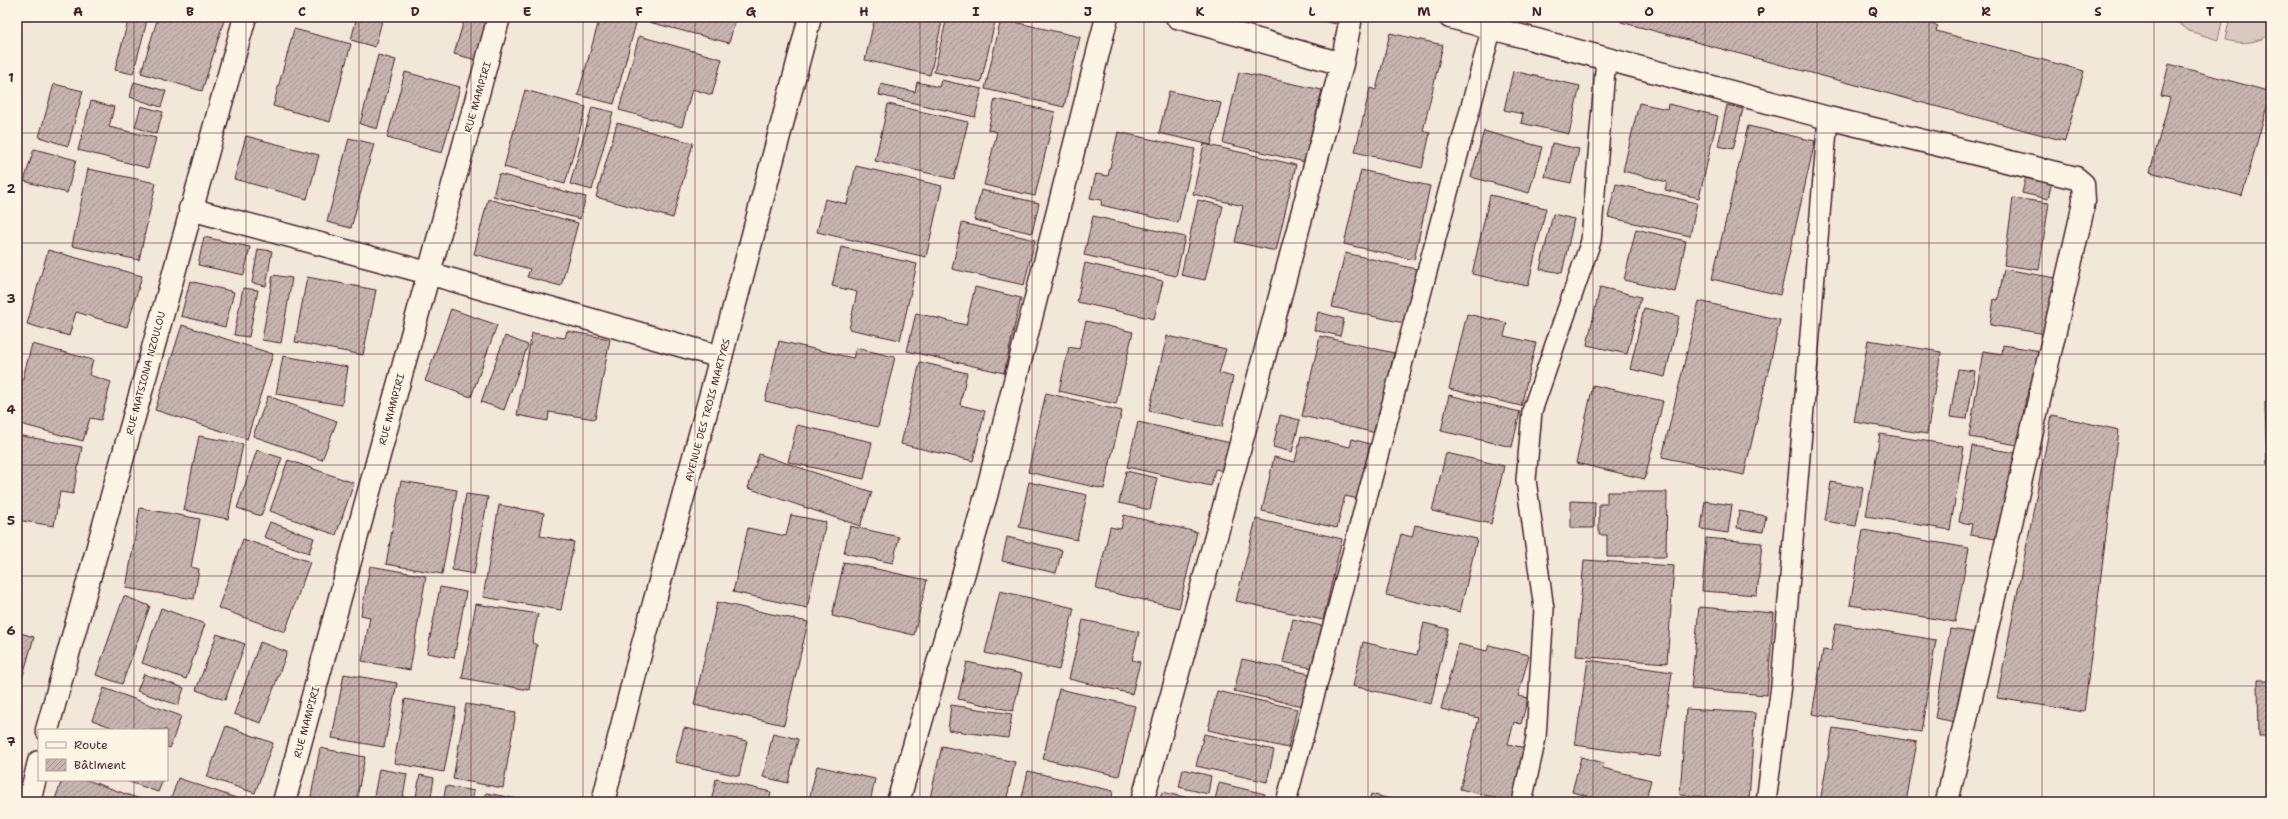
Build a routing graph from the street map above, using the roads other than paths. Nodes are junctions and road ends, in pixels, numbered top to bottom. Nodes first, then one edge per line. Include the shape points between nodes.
1 (245, 17) edge
2 (499, 17) edge
3 (810, 17) edge
4 (1107, 17) edge
5 (1177, 17) edge
6 (1351, 17) edge
7 (1450, 17) edge
8 (1492, 27) junction
9 (1606, 58) junction
10 (1342, 64) junction
11 (1828, 118) junction
12 (190, 209) junction
13 (428, 272) junction
14 (721, 357) junction
15 (47, 729) edge
16 (38, 766) edge
17 (28, 802) edge
18 (284, 802) edge
19 (603, 802) edge
20 (898, 802) edge
21 (1142, 802) edge
22 (1286, 802) edge
23 (1522, 802) edge
24 (1766, 802) edge
25 (1946, 802) edge

1 - 12 street, RUE MATSIONA NZOULOU
2 - 13 street, RUE MAMPIRI
3 - 14 street, AVENUE DES TROIS MARTYRS
4 - 20 street via 986,496
5 - 10 street
6 - 10 street
7 - 8 street
8 - 9 street
8 - 22 lane
9 - 11 street
9 - 23 lane via 1591,241 1532,411 1526,480 1544,609 1536,738
10 - 21 street
11 - 24 lane via 1781,684
11 - 25 street via 2076,178 2083,184 2082,217
12 - 13 street
12 - 15 street, RUE MATSIONA NZOULOU
13 - 14 street
13 - 18 street, RUE MAMPIRI
14 - 19 street, AVENUE DES TROIS MARTYRS
16 - 17 street

